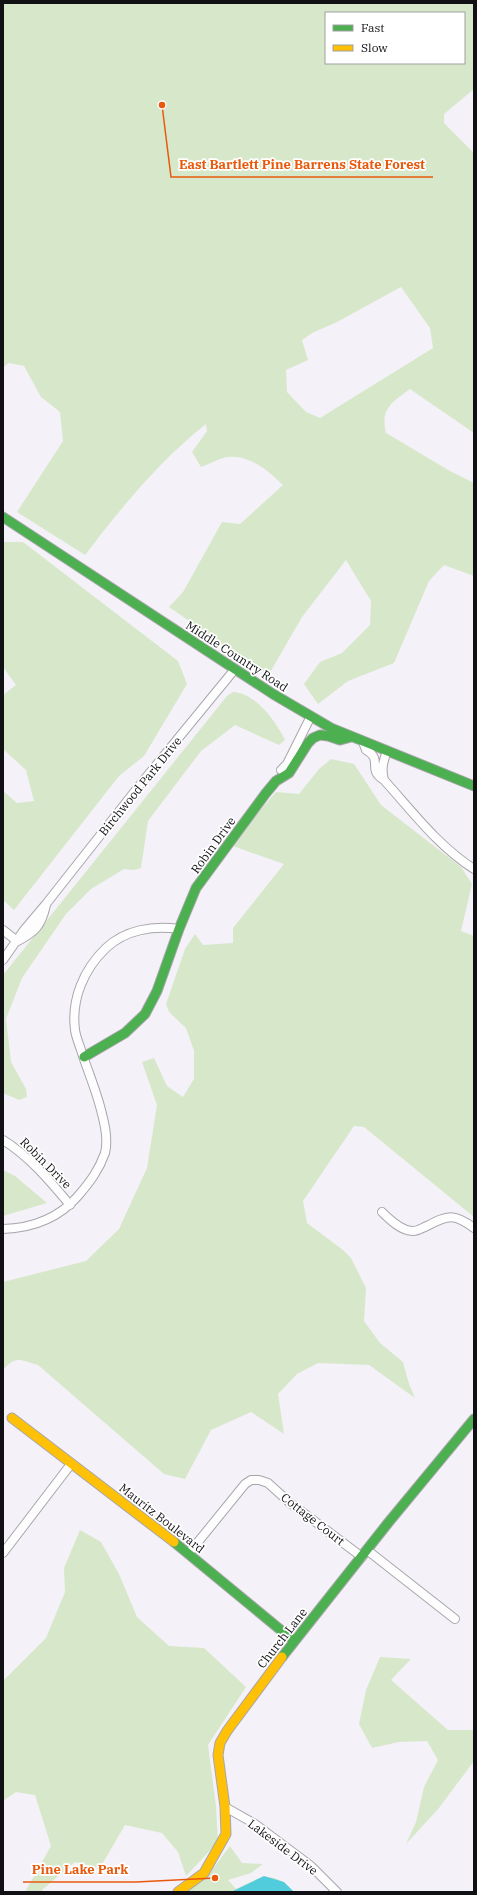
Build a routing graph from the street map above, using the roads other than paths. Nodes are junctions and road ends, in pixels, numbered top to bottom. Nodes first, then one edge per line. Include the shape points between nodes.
1 (3, 516) edge
2 (235, 669) junction
3 (311, 716) junction
4 (351, 736) junction
5 (363, 742) junction
6 (387, 751) junction
7 (384, 780) junction
8 (276, 781) junction
9 (474, 786) edge
10 (474, 869) edge
11 (46, 904) junction
12 (179, 929) junction
13 (3, 930) edge
14 (17, 942) junction
15 (3, 960) edge
16 (84, 1058) junction
17 (3, 1140) edge
18 (70, 1204) junction
19 (382, 1212) dead end
20 (474, 1228) edge
21 (3, 1229) edge
22 (12, 1418) dead end
23 (474, 1419) edge
24 (71, 1464) junction
25 (3, 1553) edge
26 (189, 1553) junction
27 (365, 1553) junction
28 (455, 1619) dead end
29 (294, 1641) junction
30 (225, 1807) junction
31 (178, 1892) edge
32 (337, 1892) edge

1 - 2 street, Middle Country Road
2 - 3 street, Middle Country Road
2 - 11 street, Birchwood Park Drive
3 - 4 street, Middle Country Road
3 - 8 street, Robin Drive via 296,745 286,757
4 - 5 street, Middle Country Road
4 - 8 street, Robin Drive via 340,740 328,735 313,737 307,742 287,774
5 - 6 street, Middle Country Road
5 - 7 street via 366,750 375,758 376,774
6 - 7 street via 382,763
6 - 9 street, Middle Country Road
7 - 10 street via 426,829
8 - 12 street, Robin Drive via 196,888
11 - 14 street, Birchwood Park Drive via 20,929
11 - 14 street, Birchwood Park Drive via 43,921 33,933
12 - 16 street, Robin Drive via 157,991 144,1014 124,1033
12 - 16 street, Robin Drive via 163,927 140,930 115,939 96,957 83,976 76,1003 75,1030
13 - 14 street
14 - 15 street, Birchwood Park Drive
16 - 18 street, Robin Drive via 99,1098 105,1125 105,1151 95,1176
17 - 18 street, Robin Drive via 45,1176
18 - 21 street, Robin Drive via 41,1223
19 - 20 street via 393,1222 411,1231 448,1216 456,1217
22 - 24 street, Mauritz Boulevard
23 - 27 street, Church Lane
24 - 25 street
24 - 26 street, Mauritz Boulevard
26 - 27 street, Cottage Court via 251,1480 264,1482
26 - 29 street, Mauritz Boulevard
27 - 28 street, Cottage Court
27 - 29 street, Church Lane
29 - 30 street, Church Lane via 220,1743 218,1755
30 - 31 street, Church Lane via 226,1834 222,1843 204,1873
30 - 32 street, Lakeside Drive via 255,1824 311,1866

